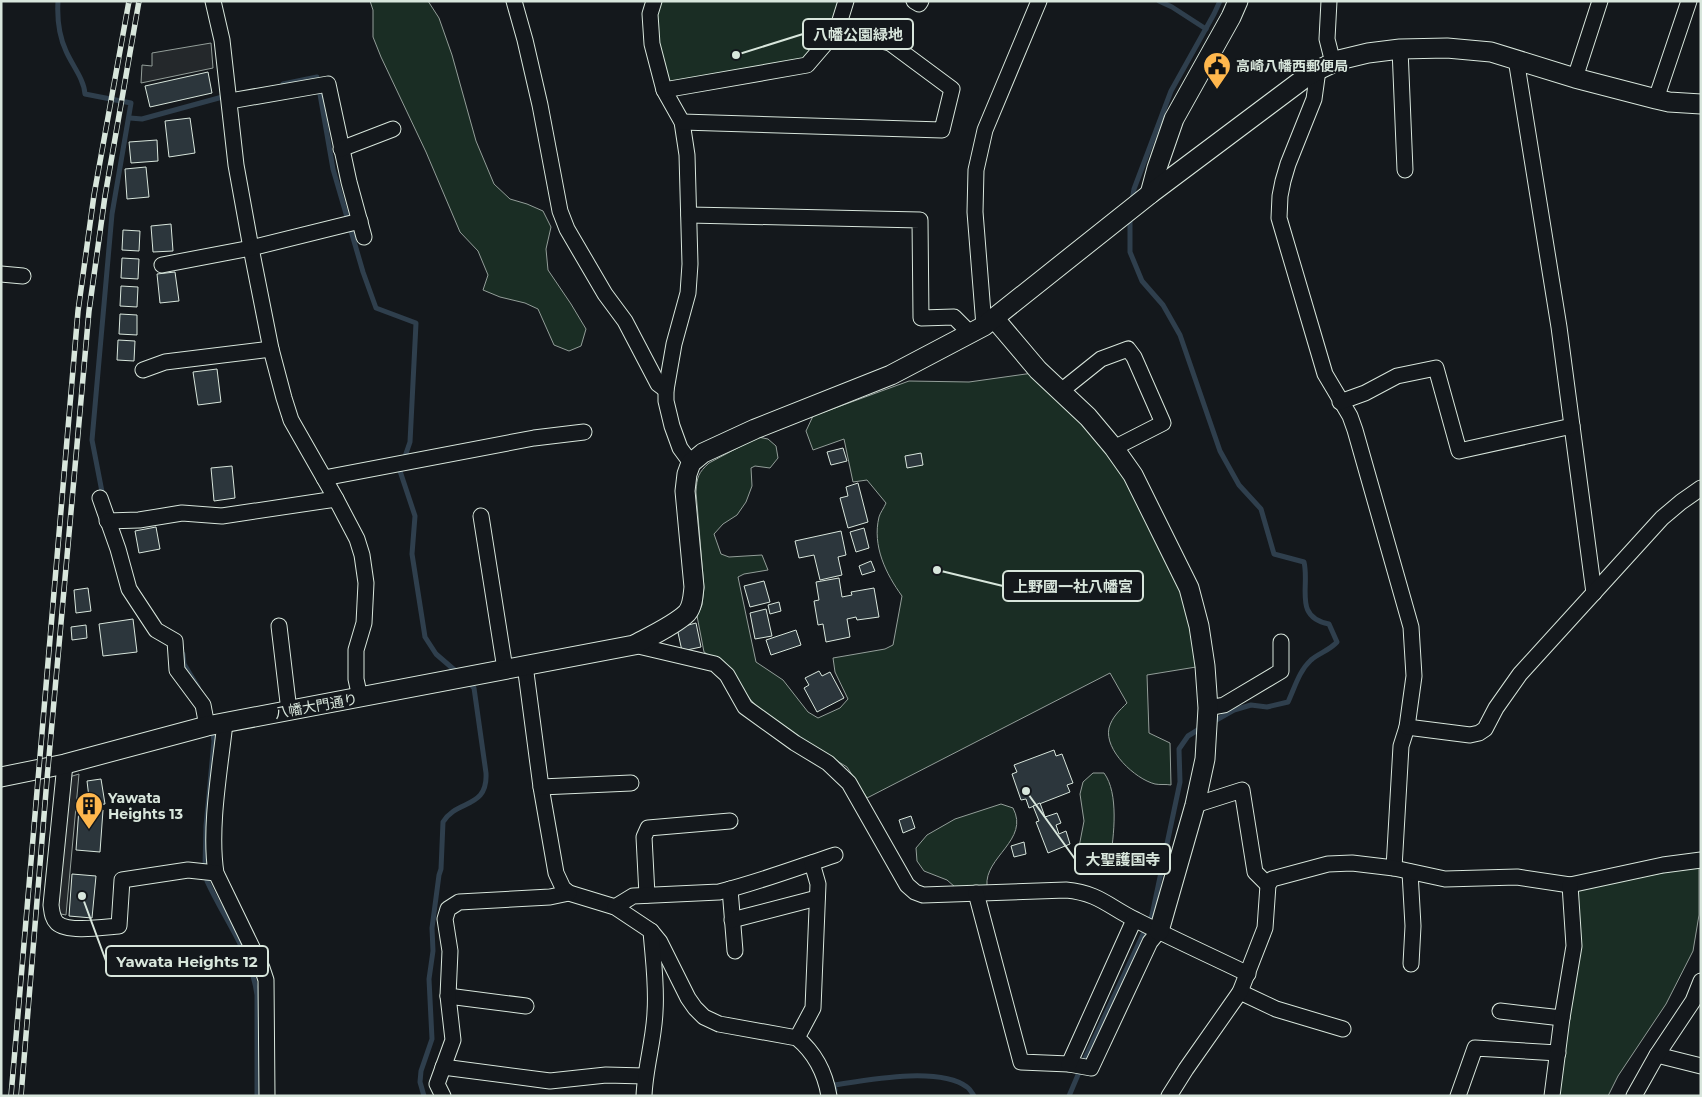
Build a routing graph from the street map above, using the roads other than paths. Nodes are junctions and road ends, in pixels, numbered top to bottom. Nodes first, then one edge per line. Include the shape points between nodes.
1 (213, 1) edge
2 (514, 1) edge
3 (654, 1) edge
4 (846, 1) edge
5 (914, 1) edge
6 (921, 1) edge
7 (1039, 1) edge
8 (1238, 1) edge
9 (1329, 1) edge
10 (1600, 1) edge
11 (1689, 1) edge
12 (837, 30) junction
13 (1400, 49) junction
14 (1516, 58) junction
15 (1326, 67) junction
16 (1575, 78) junction
17 (664, 90) junction
18 (1656, 99) junction
19 (230, 101) junction
20 (1701, 104) edge
21 (682, 122) junction
22 (392, 129) dead end
23 (341, 149) junction
24 (1405, 170) dead end
25 (1150, 194) junction
26 (689, 215) junction
27 (360, 221) junction
28 (364, 237) dead end
29 (251, 248) junction
30 (162, 265) dead end
31 (1, 274) edge
32 (23, 276) dead end
33 (983, 326) junction
34 (271, 349) junction
35 (143, 370) dead end
36 (666, 390) junction
37 (1061, 391) junction
38 (1340, 402) junction
39 (1572, 426) junction
40 (584, 432) dead end
41 (1114, 448) junction
42 (691, 463) junction
43 (324, 478) junction
44 (1701, 488) edge
45 (100, 498) dead end
46 (336, 499) junction
47 (481, 516) dead end
48 (107, 520) junction
49 (1594, 593) junction
50 (280, 626) dead end
51 (1282, 642) dead end
52 (634, 645) junction
53 (525, 665) junction
54 (505, 668) junction
55 (360, 698) junction
56 (1208, 708) junction
57 (289, 711) junction
58 (216, 725) junction
59 (1407, 727) junction
60 (65, 764) junction
61 (1, 777) edge
62 (631, 783) dead end
63 (542, 787) junction
64 (1195, 805) junction
65 (730, 821) dead end
66 (835, 855) dead end
67 (1701, 860) edge
68 (812, 863) junction
69 (1394, 868) junction
70 (1410, 872) junction
71 (216, 873) junction
72 (1268, 885) junction
73 (1570, 885) junction
74 (730, 889) junction
75 (569, 893) junction
76 (976, 893) junction
77 (647, 895) junction
78 (818, 898) junction
79 (615, 907) junction
80 (732, 920) junction
81 (1134, 920) junction
82 (650, 931) junction
83 (1159, 931) junction
84 (735, 951) dead end
85 (1411, 964) dead end
86 (1248, 974) junction
87 (1701, 981) edge
88 (1240, 992) junction
89 (448, 996) junction
90 (526, 1006) dead end
91 (1500, 1010) dead end
92 (1562, 1018) junction
93 (1343, 1030) dead end
94 (796, 1038) junction
95 (1558, 1053) junction
96 (1657, 1055) junction
97 (1069, 1064) junction
98 (1701, 1066) edge
99 (442, 1067) junction
100 (644, 1076) junction
101 (267, 1096) edge
102 (443, 1096) edge
103 (644, 1096) edge
104 (829, 1096) edge
105 (1169, 1096) edge
106 (1458, 1096) edge
107 (1552, 1096) edge
108 (1634, 1096) edge

1 - 19 street
2 - 36 street via 540,105 560,211 567,229 605,294 625,321 658,384
3 - 17 street via 650,14 652,44
4 - 12 street
5 - 6 street via 919,4
7 - 33 street via 984,130 976,170 975,212
8 - 25 street via 1174,119
9 - 15 street
10 - 16 street
11 - 18 street
12 - 17 street via 807,65
12 - 21 street via 890,43 952,89 942,130
13 - 14 street via 1447,48
13 - 15 street via 1339,60
13 - 24 street
14 - 16 street
14 - 39 street
15 - 25 street via 1306,77
15 - 38 street via 1288,164 1280,196 1279,218 1325,374
16 - 18 street
17 - 21 street
18 - 20 street
19 - 23 street via 328,84
19 - 29 street via 236,165
21 - 26 street via 687,155
22 - 23 street
23 - 27 street
25 - 33 street
26 - 33 street via 920,220 921,318 954,317
26 - 36 street via 688,293
27 - 28 street
27 - 29 street
29 - 30 street
29 - 34 street
31 - 32 street
33 - 37 street
33 - 42 street via 891,375 755,430 703,453
34 - 35 street via 165,362
34 - 43 street via 291,420
36 - 42 street via 672,426 680,448
37 - 41 street
37 - 41 street via 1102,359 1128,349 1163,423
38 - 39 street via 1397,376 1436,368 1459,451
38 - 59 street via 1355,430 1410,627 1414,676
39 - 49 street
40 - 43 street via 534,438
41 - 56 street via 1133,475 1189,588 1199,626
42 - 52 street, 八幡大門通り via 685,491 694,586 692,601 688,612
43 - 46 street
44 - 49 street via 1662,518
45 - 48 street
46 - 48 street via 222,516 182,513 139,520
46 - 55 street via 357,539 366,583 364,623 356,650
47 - 54 street
48 - 58 street via 129,589 156,630 175,641 177,670
49 - 59 street via 1520,674 1479,734
50 - 57 street
51 - 56 street via 1281,671 1224,705
52 - 53 street, 八幡大門通り
52 - 76 street via 715,664 727,675 745,707 828,763 849,783 915,892 924,895
53 - 54 street, 八幡大門通り
53 - 63 street
54 - 55 street, 八幡大門通り
55 - 57 street, 八幡大門通り
56 - 64 street via 1205,759
57 - 58 street, 八幡大門通り
58 - 60 street, 八幡大門通り
58 - 71 street via 213,833
59 - 69 street via 1401,746
60 - 61 street, 八幡大門通り
60 - 71 street via 51,905 52,915 62,927 119,926 122,880 188,870
62 - 63 street
63 - 75 street via 556,873
64 - 72 street via 1242,790 1255,872
64 - 83 street
65 - 77 street via 648,828 644,837
66 - 68 street
67 - 73 street
68 - 74 street
68 - 78 street
69 - 70 street
69 - 72 street via 1328,864 1272,879
70 - 73 street via 1445,879 1517,877
70 - 85 street
71 - 101 street via 266,980
72 - 86 street via 1265,928
73 - 92 street via 1574,946
74 - 77 street
74 - 80 street
75 - 79 street
75 - 89 street via 452,905 445,919 450,951
76 - 81 street via 1082,892 1099,898
76 - 97 street via 1022,1062
77 - 79 street via 633,896
78 - 80 street
78 - 94 street via 813,1008
79 - 82 street
80 - 84 street
81 - 83 street
81 - 97 street
82 - 94 street via 660,942 688,998 704,1017 719,1024
82 - 100 street via 655,1014
83 - 86 street
83 - 97 street via 1150,942 1091,1068
86 - 88 street
87 - 96 street
88 - 93 street via 1276,1009
88 - 105 street
89 - 90 street
89 - 99 street via 453,1040
91 - 92 street
92 - 95 street
94 - 104 street via 814,1054 825,1077
95 - 106 street via 1475,1048
95 - 107 street
96 - 98 street
96 - 108 street
99 - 100 street via 550,1080 606,1075
99 - 102 street via 437,1084
100 - 103 street

